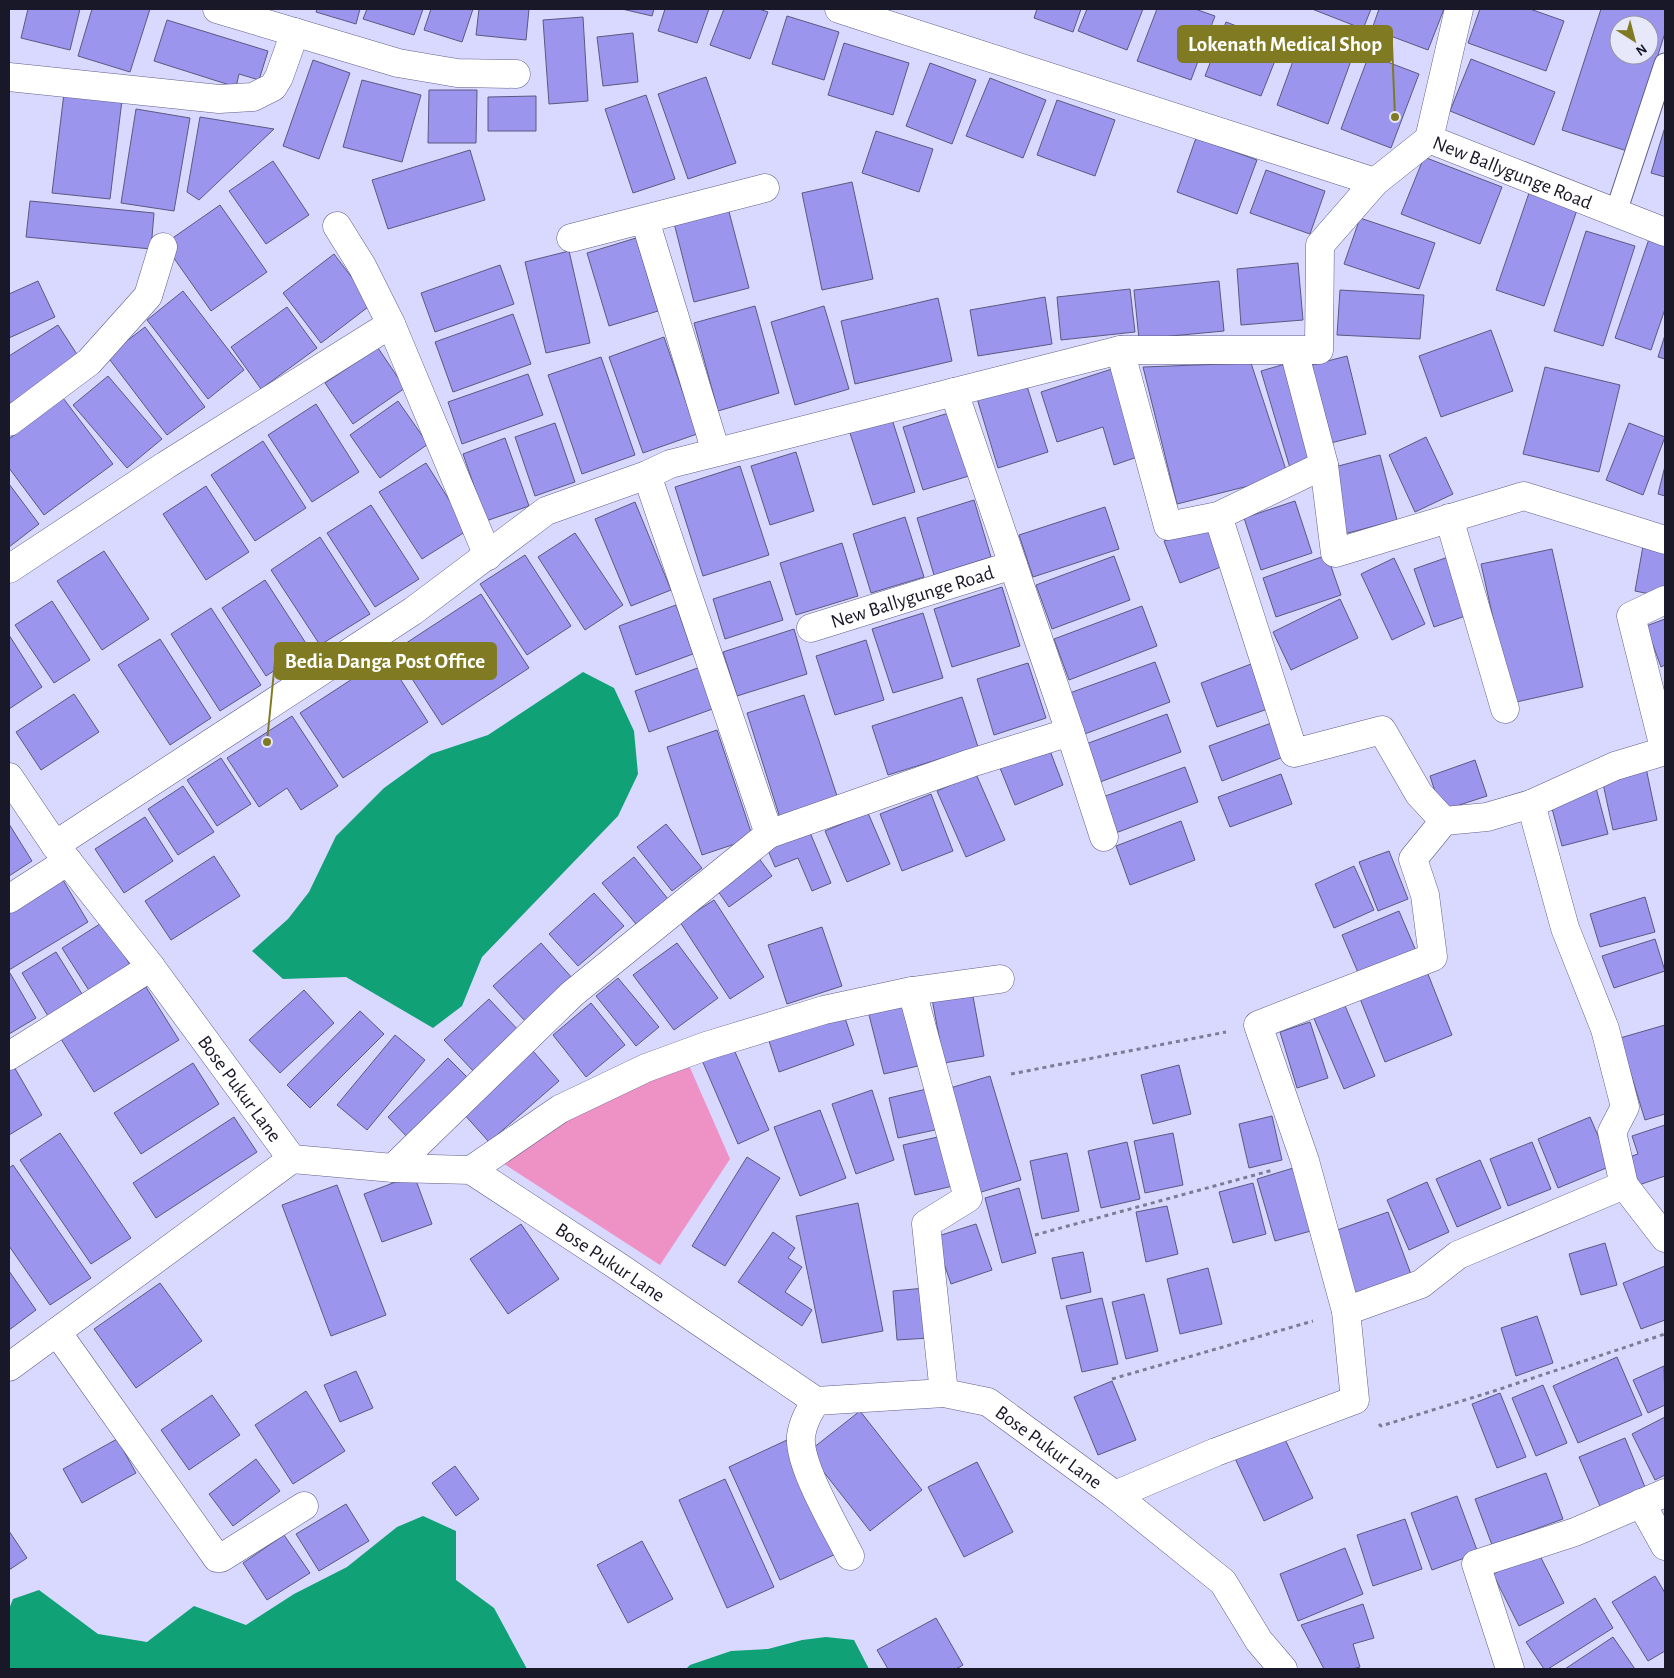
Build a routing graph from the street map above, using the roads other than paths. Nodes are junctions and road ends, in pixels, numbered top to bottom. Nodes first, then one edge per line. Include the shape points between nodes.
1 (217, 9) edge
2 (838, 9) edge
3 (1459, 9) edge
4 (295, 32) junction
5 (1665, 64) edge
6 (516, 74) dead end
7 (9, 77) edge
8 (1429, 139) junction
9 (1375, 182) junction
10 (765, 188) dead end
11 (1616, 212) junction
12 (645, 220) junction
13 (337, 226) dead end
14 (1665, 232) edge
15 (571, 238) dead end
16 (163, 247) dead end
17 (391, 324) junction
18 (1120, 350) junction
19 (1294, 351) junction
20 (954, 392) junction
21 (9, 422) edge
22 (716, 452) junction
23 (1324, 466) junction
24 (647, 475) junction
25 (1218, 516) junction
26 (1450, 518) junction
27 (1665, 540) edge
28 (488, 556) junction
29 (1013, 565) junction
30 (9, 569) edge
31 (1665, 600) edge
32 (811, 628) dead end
33 (1505, 709) dead end
34 (1070, 732) junction
35 (1665, 752) edge
36 (9, 777) edge
37 (1531, 804) junction
38 (1444, 821) junction
39 (769, 834) junction
40 (1104, 837) dead end
41 (61, 853) junction
42 (9, 899) edge
43 (151, 967) junction
44 (1000, 979) dead end
45 (912, 990) junction
46 (9, 1056) edge
47 (292, 1158) junction
48 (393, 1168) junction
49 (471, 1170) junction
50 (1624, 1185) junction
51 (1665, 1238) edge
52 (1346, 1311) junction
53 (56, 1332) junction
54 (9, 1367) edge
55 (944, 1393) junction
56 (816, 1400) junction
57 (1115, 1495) junction
58 (1653, 1498) edge
59 (304, 1506) dead end
60 (1665, 1546) edge
61 (850, 1556) dead end
62 (1283, 1669) edge
63 (1510, 1669) edge

1 - 4 street
2 - 9 street
3 - 8 street, New Ballygunge Road
4 - 6 street via 398,63 457,73
4 - 7 street via 279,77 272,87 253,97 219,99
5 - 11 lane
8 - 9 street
8 - 11 street, New Ballygunge Road
9 - 19 street via 1320,245 1319,350
10 - 12 street
11 - 14 street, New Ballygunge Road
12 - 15 street
12 - 22 street
13 - 17 street via 362,266
16 - 21 street via 148,296 89,362
17 - 28 street
17 - 30 street via 166,465
18 - 19 street
18 - 20 street
18 - 25 street via 1168,526
19 - 23 street
20 - 22 street
20 - 29 street
22 - 24 street via 670,464
23 - 25 street
23 - 26 street via 1335,553
24 - 28 street via 546,511
24 - 39 street
25 - 38 street via 1294,753 1382,730 1419,794
26 - 27 street via 1524,496
26 - 33 street
28 - 41 street
29 - 32 street, New Ballygunge Road
29 - 34 street
31 - 35 street via 1631,616
34 - 39 street
34 - 40 street
35 - 37 street via 1615,766
36 - 41 street, Bose Pukur Lane
37 - 38 street via 1488,817
37 - 50 street via 1564,928 1605,1029 1625,1107 1612,1132
38 - 52 street via 1414,859 1425,895 1433,957 1258,1025 1305,1161
39 - 48 street via 572,994
41 - 42 street
41 - 43 street, Bose Pukur Lane
43 - 46 street
43 - 47 street, Bose Pukur Lane
44 - 45 street
45 - 49 street via 824,1010 646,1068 560,1109
45 - 55 street via 968,1198 926,1224
47 - 48 street, Bose Pukur Lane
47 - 53 street
48 - 49 street, Bose Pukur Lane
49 - 56 street, Bose Pukur Lane
50 - 51 street
50 - 52 street via 1458,1255 1421,1284
52 - 57 street via 1355,1400 1216,1452
53 - 54 street
53 - 59 street via 217,1558
55 - 56 street, Bose Pukur Lane
55 - 57 street, Bose Pukur Lane via 988,1402
56 - 61 street via 806,1417 801,1437 804,1463
57 - 62 street, Bose Pukur Lane via 1223,1582 1259,1641
58 - 60 street
58 - 63 street via 1576,1532 1476,1564

